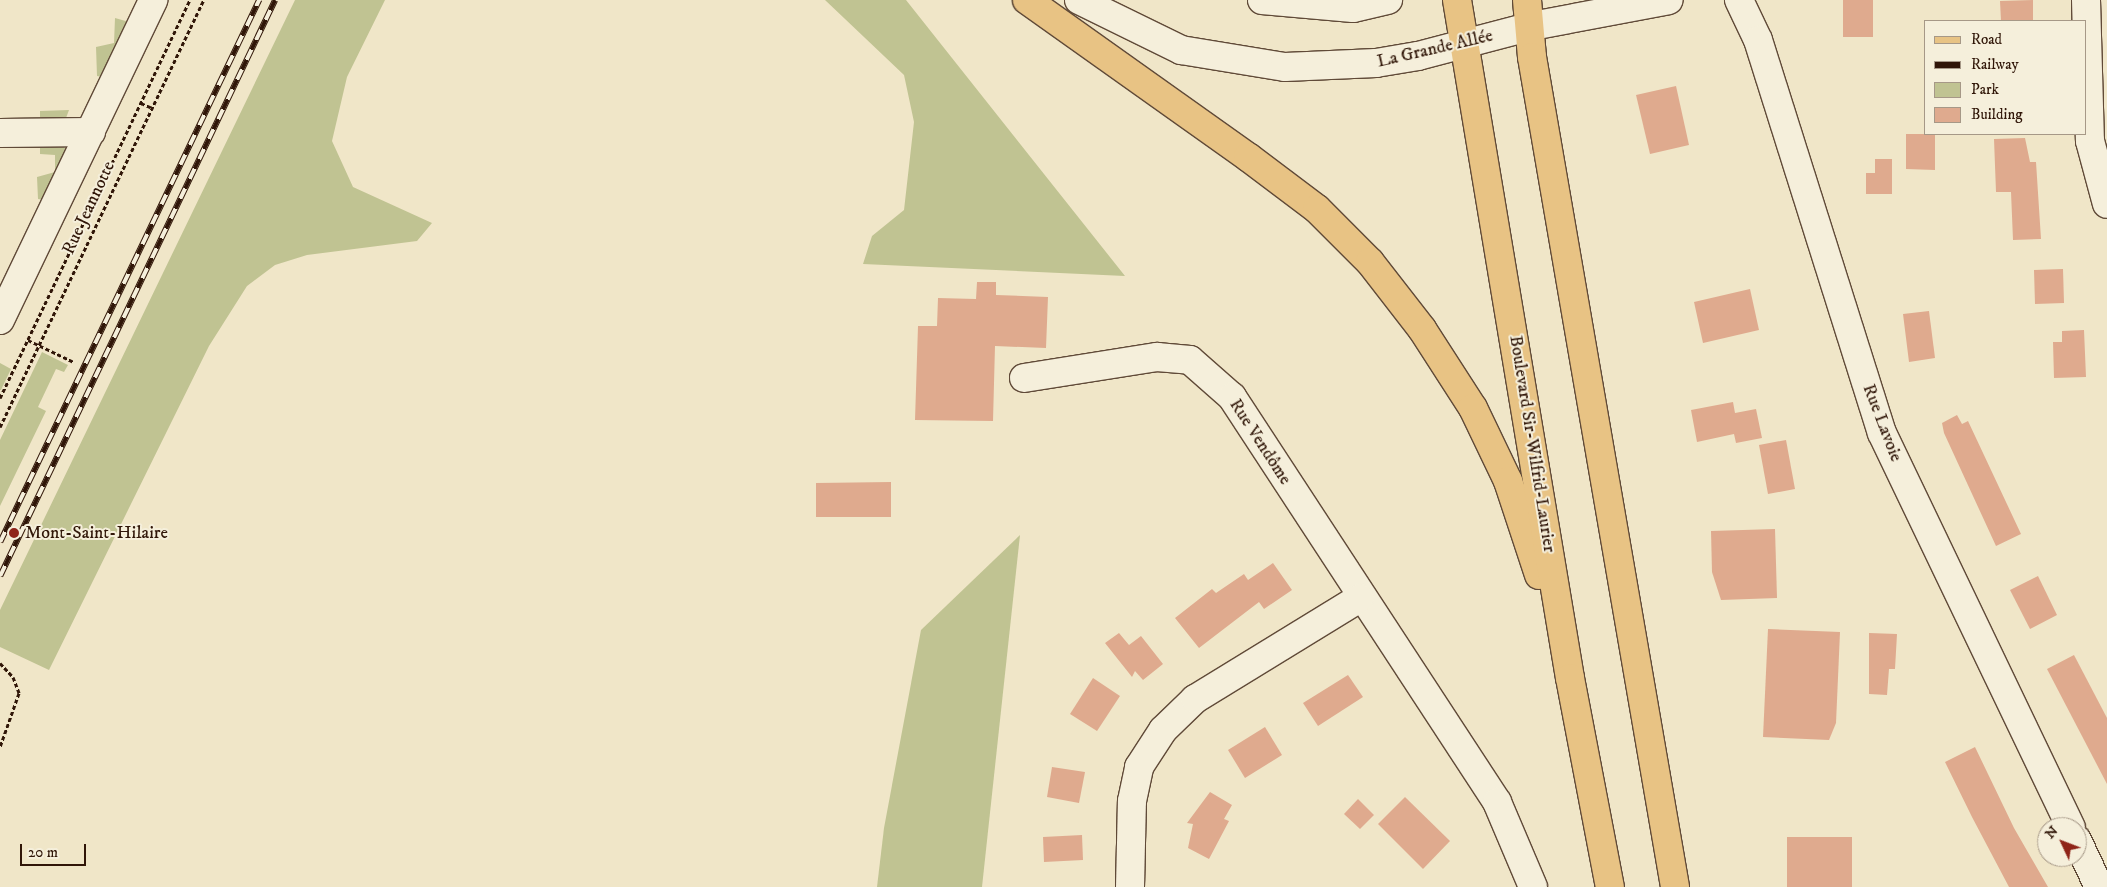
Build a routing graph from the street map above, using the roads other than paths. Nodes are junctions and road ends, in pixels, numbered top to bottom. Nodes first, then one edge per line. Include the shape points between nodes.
1 (153, 0) edge
2 (1027, 0) edge
3 (1079, 0) edge
4 (1262, 0) edge
5 (1388, 0) edge
6 (1457, 0) edge
7 (1669, 0) edge
8 (1739, 0) edge
9 (2086, 0) edge
10 (1530, 13) edge
11 (2087, 20) edge
12 (2087, 35) edge
13 (1466, 43) junction
14 (90, 132) junction
15 (0, 133) edge
16 (2107, 204) edge
17 (0, 320) edge
18 (1024, 378) dead end
19 (1360, 598) junction
20 (1570, 678) junction
21 (2066, 817) edge
22 (2087, 860) edge
23 (1529, 885) edge
24 (1130, 887) edge
25 (1610, 887) edge
26 (1675, 887) edge
27 (2100, 887) edge

1 - 14 street
2 - 20 main road via 1248,157 1317,210 1370,262 1422,328 1473,408 1508,481
3 - 13 street, La Grande Allée via 1181,50 1285,67 1376,63
4 - 5 street via 1353,8
6 - 13 main road, Boulevard Sir-Wilfrid-Laurier
7 - 10 street, La Grande Allée
8 - 21 street, Rue Lavoie via 1758,40 1882,433
9 - 11 street
10 - 13 street, La Grande Allée
10 - 26 main road via 1532,57
12 - 16 street via 2090,141
13 - 20 main road, Boulevard Sir-Wilfrid-Laurier
14 - 15 street
14 - 17 street
18 - 19 street, Rue Vendôme via 1106,362 1157,357 1190,360 1232,397
19 - 23 street, Rue Vendôme via 1497,802
19 - 24 street via 1195,699 1163,730 1137,775 1132,801
20 - 25 main road, Boulevard Sir-Wilfrid-Laurier
22 - 27 street

